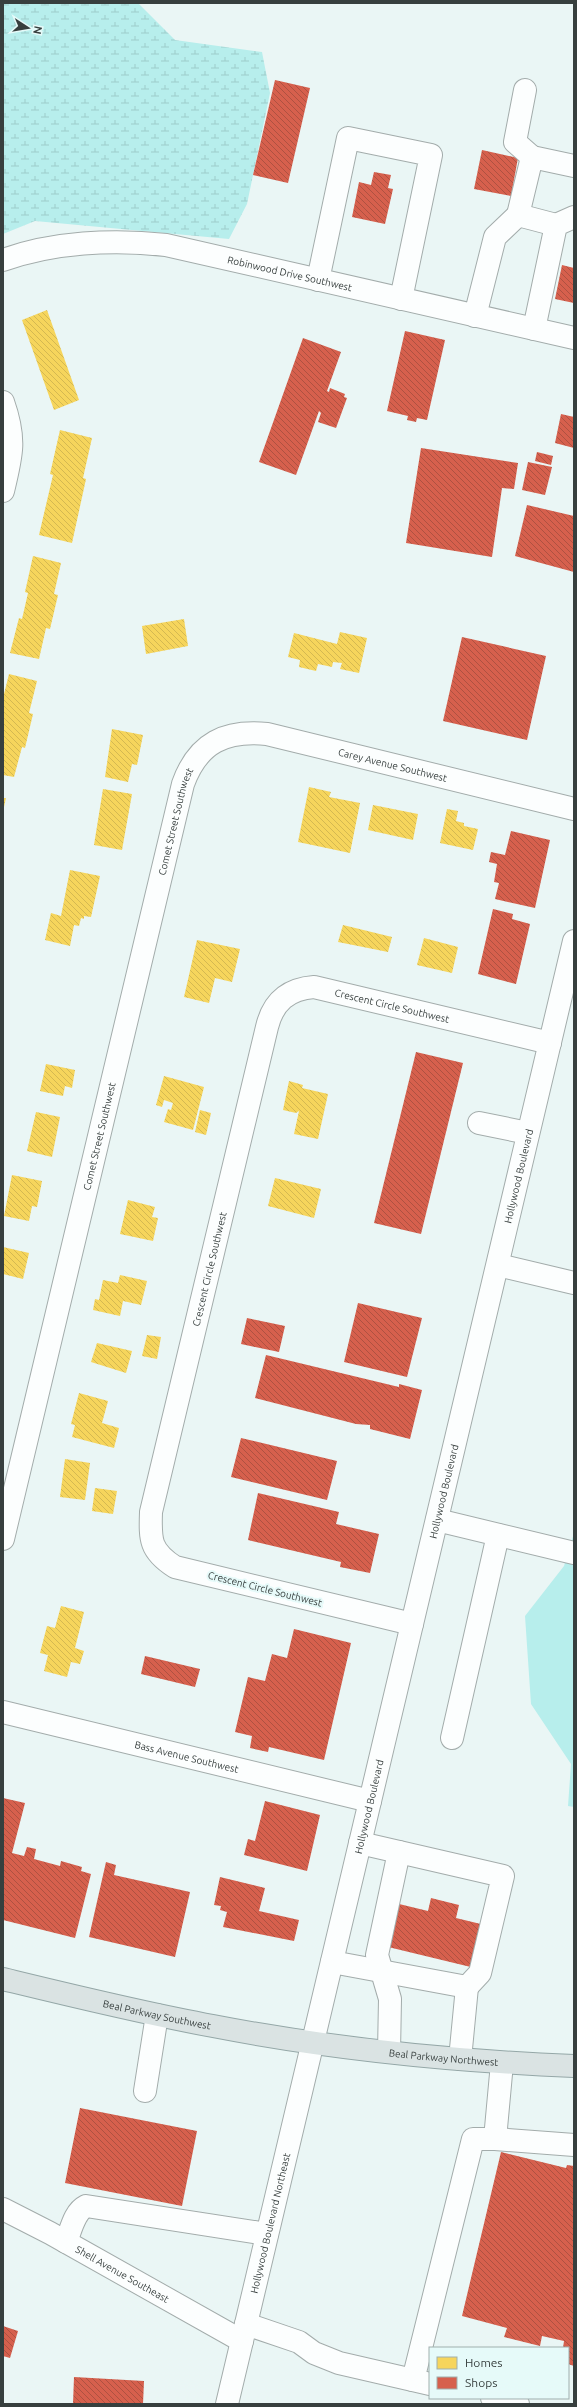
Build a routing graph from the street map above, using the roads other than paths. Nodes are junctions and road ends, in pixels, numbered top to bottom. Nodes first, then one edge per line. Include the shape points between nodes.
1 (525, 90) dead end
2 (532, 157) junction
3 (574, 166) edge
4 (518, 215) junction
5 (565, 221) edge
6 (3, 260) edge
7 (318, 280) junction
8 (401, 298) junction
9 (475, 316) junction
10 (534, 329) junction
11 (574, 338) edge
12 (3, 402) edge
13 (3, 491) edge
14 (212, 744) joint
15 (574, 808) edge
16 (574, 941) edge
17 (550, 1043) junction
18 (479, 1123) dead end
19 (528, 1133) junction
20 (498, 1265) junction
21 (574, 1283) edge
22 (437, 1520) junction
23 (498, 1534) junction
24 (3, 1538) edge
25 (574, 1553) edge
26 (412, 1624) junction
27 (3, 1712) edge
28 (452, 1738) dead end
29 (370, 1800) junction
30 (360, 1843) junction
31 (399, 1852) junction
32 (332, 1962) junction
33 (381, 1971) junction
34 (3, 1979) edge
35 (467, 1987) junction
36 (158, 2015) junction
37 (313, 2042) junction
38 (389, 2052) junction
39 (460, 2059) junction
40 (502, 2063) junction
41 (574, 2066) edge
42 (144, 2091) dead end
43 (494, 2139) junction
44 (574, 2145) edge
45 (3, 2209) edge
46 (267, 2234) junction
47 (66, 2242) junction
48 (244, 2332) junction
49 (429, 2347) edge
50 (429, 2349) edge
51 (422, 2382) edge
52 (496, 2399) edge
53 (227, 2404) edge
54 (518, 2404) edge

1 - 2 street via 515,142
2 - 3 street
2 - 4 street
4 - 5 street
4 - 9 street via 495,237
5 - 10 street
6 - 7 street, Robinwood Drive Southwest via 24,252 79,244 149,243
7 - 8 street, Robinwood Drive Southwest
7 - 8 street via 348,138 431,155
8 - 9 street, Robinwood Drive Southwest
9 - 10 street, Robinwood Drive Southwest
10 - 11 street, Robinwood Drive Southwest
12 - 13 street via 13,440
14 - 15 street, Carey Avenue Southwest via 237,733 267,734
14 - 24 street, Comet Street Southwest via 196,758 183,784
16 - 17 street, Hollywood Boulevard
17 - 19 street, Hollywood Boulevard
17 - 26 street, Crescent Circle Southwest via 314,987 295,990 279,1001 272,1011 267,1027 153,1505 150,1537 164,1560 175,1567
18 - 19 street
19 - 20 street, Hollywood Boulevard
20 - 21 street
20 - 22 street, Hollywood Boulevard
22 - 23 street
22 - 26 street, Hollywood Boulevard
23 - 25 street
23 - 28 street
26 - 29 street, Hollywood Boulevard
27 - 29 street, Bass Avenue Southwest
29 - 30 street, Hollywood Boulevard
30 - 31 street
30 - 32 street, Hollywood Boulevard
31 - 33 street via 378,1955
31 - 35 street via 503,1876 480,1973
32 - 33 street
32 - 37 street, Hollywood Boulevard
33 - 35 street
33 - 38 street via 390,2000
34 - 36 main road, Beal Parkway Southwest
35 - 39 street
36 - 37 main road, Beal Parkway Southwest
36 - 42 street
37 - 38 main road, Beal Parkway Northwest
37 - 46 street, Hollywood Boulevard Northeast
38 - 39 main road, Beal Parkway Northwest
39 - 40 main road, Beal Parkway Northwest
40 - 41 main road, Beal Parkway Northwest
40 - 43 street
43 - 44 street
43 - 49 street via 473,2139
45 - 47 street, Shell Avenue Southeast
46 - 47 street via 86,2206 80,2209
46 - 48 street, Hollywood Boulevard Northeast
47 - 48 street, Shell Avenue Southeast
48 - 51 street, Shell Avenue Southeast via 299,2342 314,2353 339,2363
48 - 53 street, Hollywood Boulevard Northeast
50 - 51 street
52 - 54 street

